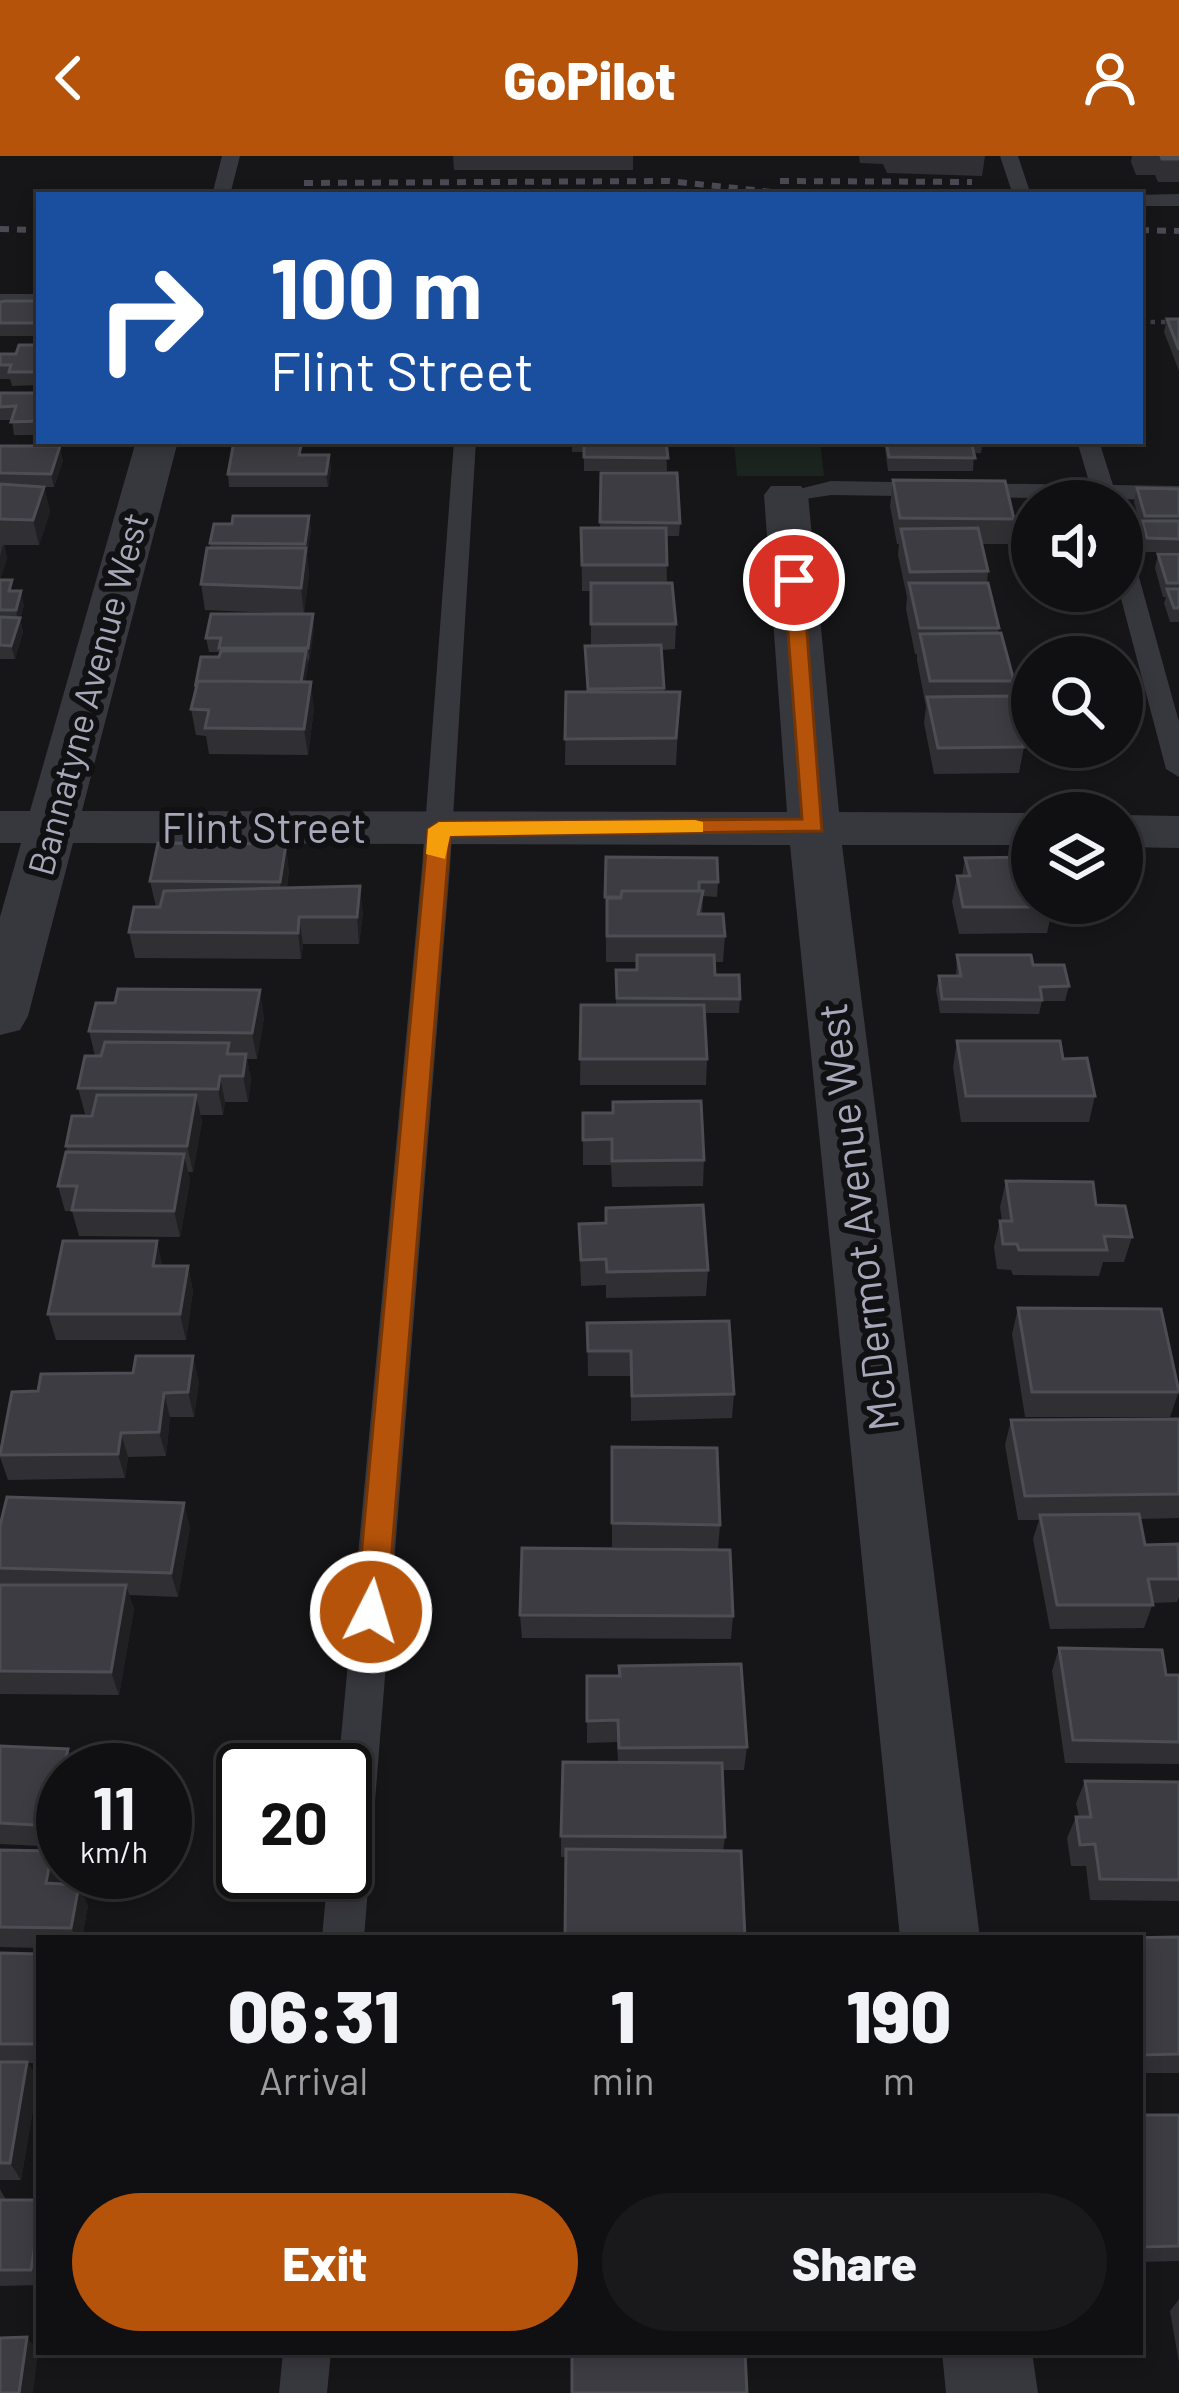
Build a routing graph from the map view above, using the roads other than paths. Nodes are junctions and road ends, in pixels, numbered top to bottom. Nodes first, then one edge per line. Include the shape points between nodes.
1 (231, 156) edge
2 (1009, 156) edge
3 (222, 192) edge
4 (1021, 192) edge
5 (1143, 200) edge
6 (1179, 200) edge
7 (0, 300) edge
8 (36, 300) edge
9 (156, 444) edge
10 (465, 444) edge
11 (1089, 444) edge
12 (1100, 480) edge
13 (1179, 493) edge
14 (1011, 494) edge
15 (786, 495) joint
16 (1143, 495) edge
17 (1136, 612) edge
18 (1179, 769) edge
19 (814, 826) junction
20 (0, 827) edge
21 (53, 827) junction
22 (439, 829) junction
23 (1011, 830) edge
24 (1143, 831) edge
25 (1179, 832) edge
26 (0, 1016) edge
27 (343, 1935) edge
28 (940, 1935) edge
29 (307, 2355) edge
30 (987, 2355) edge
31 (303, 2393) edge
32 (992, 2393) edge

1 - 3 lane
2 - 4 lane
5 - 6 lane
7 - 8 lane
9 - 21 street, Bannatyne Avenue West
10 - 22 lane
11 - 12 lane
13 - 16 lane
14 - 15 lane via 831,488
15 - 19 street, McDermot Avenue West
17 - 18 lane
19 - 22 street, Flint Street
19 - 23 street, Flint Street
19 - 28 street, McDermot Avenue West
20 - 21 street, Flint Street
21 - 22 street, Flint Street
21 - 26 street, Bannatyne Avenue West
22 - 27 lane
24 - 25 street
29 - 31 lane
30 - 32 street

